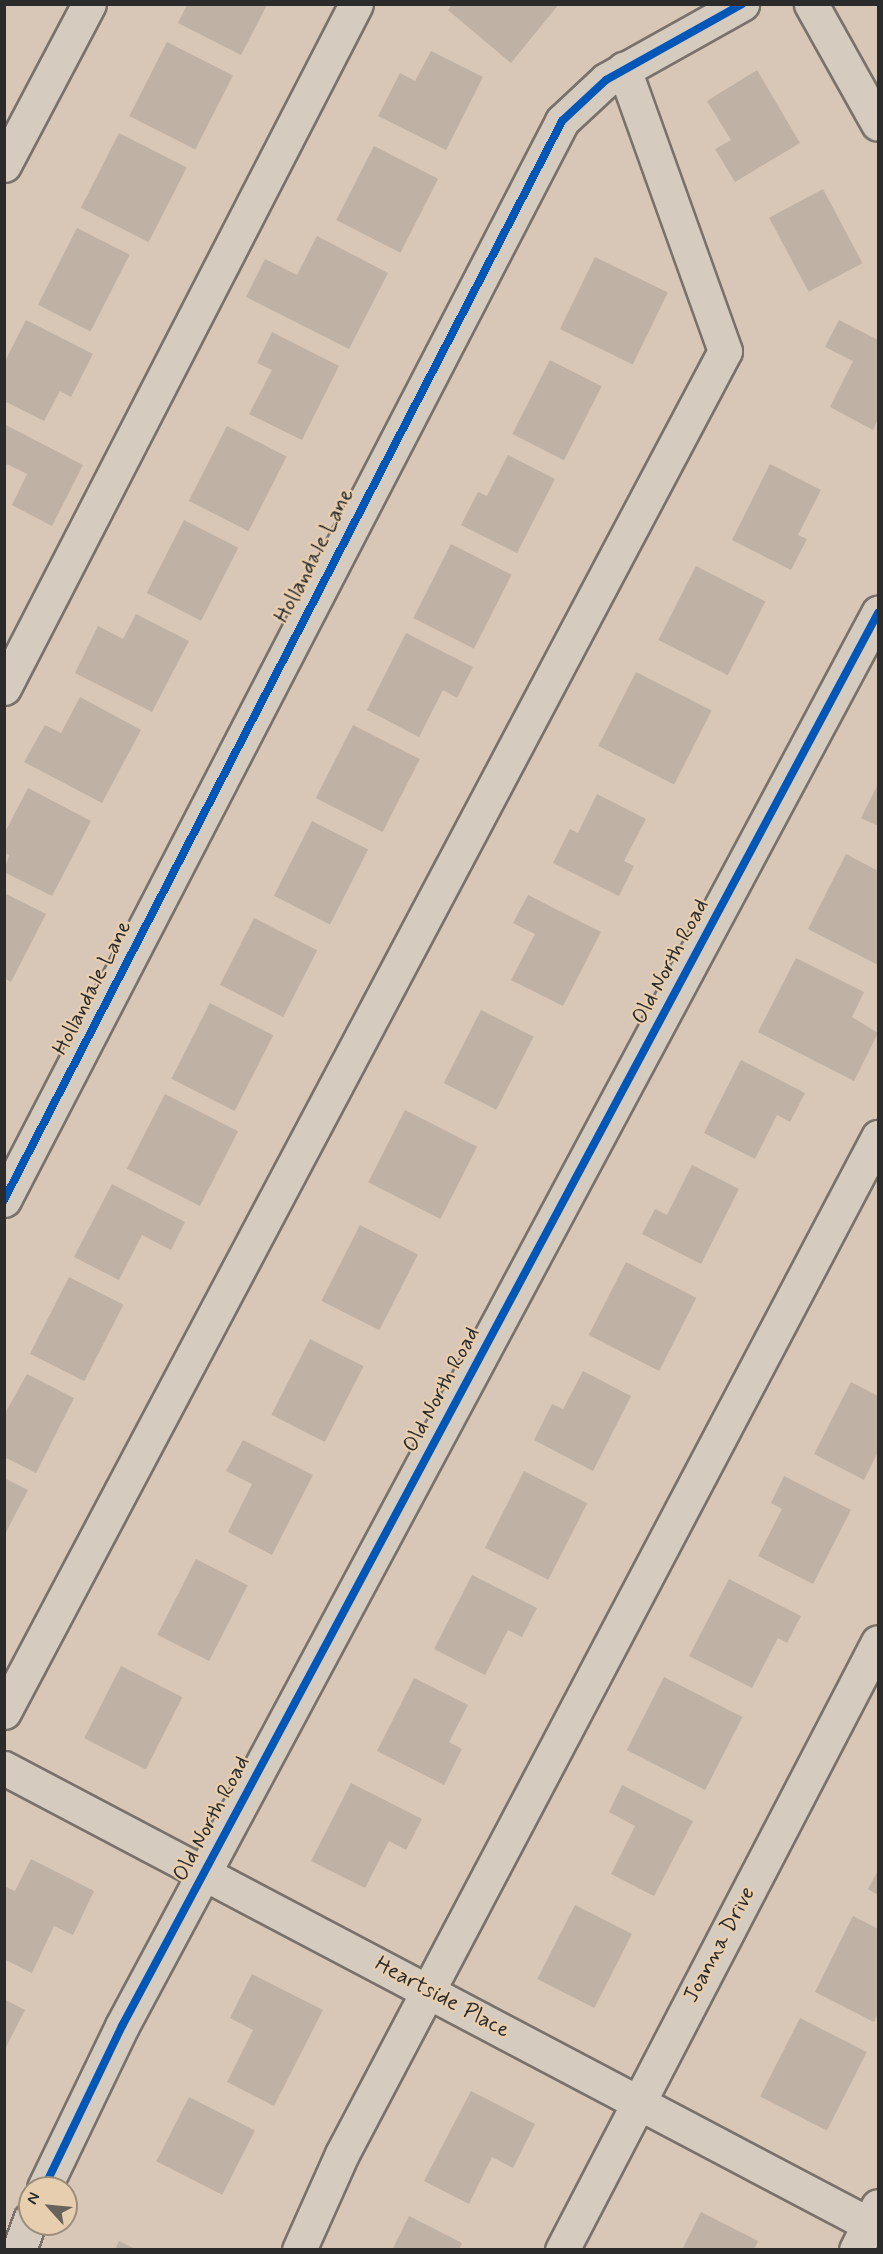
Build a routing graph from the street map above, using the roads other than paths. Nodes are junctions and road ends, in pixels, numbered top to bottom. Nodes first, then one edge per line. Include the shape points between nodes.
1 (89, 4) edge
2 (356, 4) edge
3 (742, 4) edge
4 (811, 4) edge
5 (624, 69) junction
6 (879, 124) edge
7 (4, 165) edge
8 (879, 613) edge
9 (4, 688) edge
10 (879, 1137) edge
11 (4, 1200) edge
12 (879, 1642) edge
13 (4, 1712) edge
14 (4, 1768) edge
15 (204, 1873) junction
16 (428, 1990) junction
17 (638, 2101) junction
18 (50, 2176) edge
19 (871, 2227) edge
20 (299, 2250) edge
21 (562, 2250) edge

1 - 7 street
2 - 9 street
3 - 5 street, Hollandale Lane
4 - 6 street
5 - 11 street, Hollandale Lane via 606,80 562,122
5 - 13 street via 725,351
8 - 15 street, Old North Road
10 - 16 street
12 - 17 street, Joanna Drive
14 - 15 street, Heartside Place
15 - 16 street, Heartside Place
15 - 18 street, Old North Road via 87,2095
16 - 17 street, Heartside Place
16 - 20 street via 342,2154
17 - 19 street, Heartside Place
17 - 21 street, Joanna Drive

